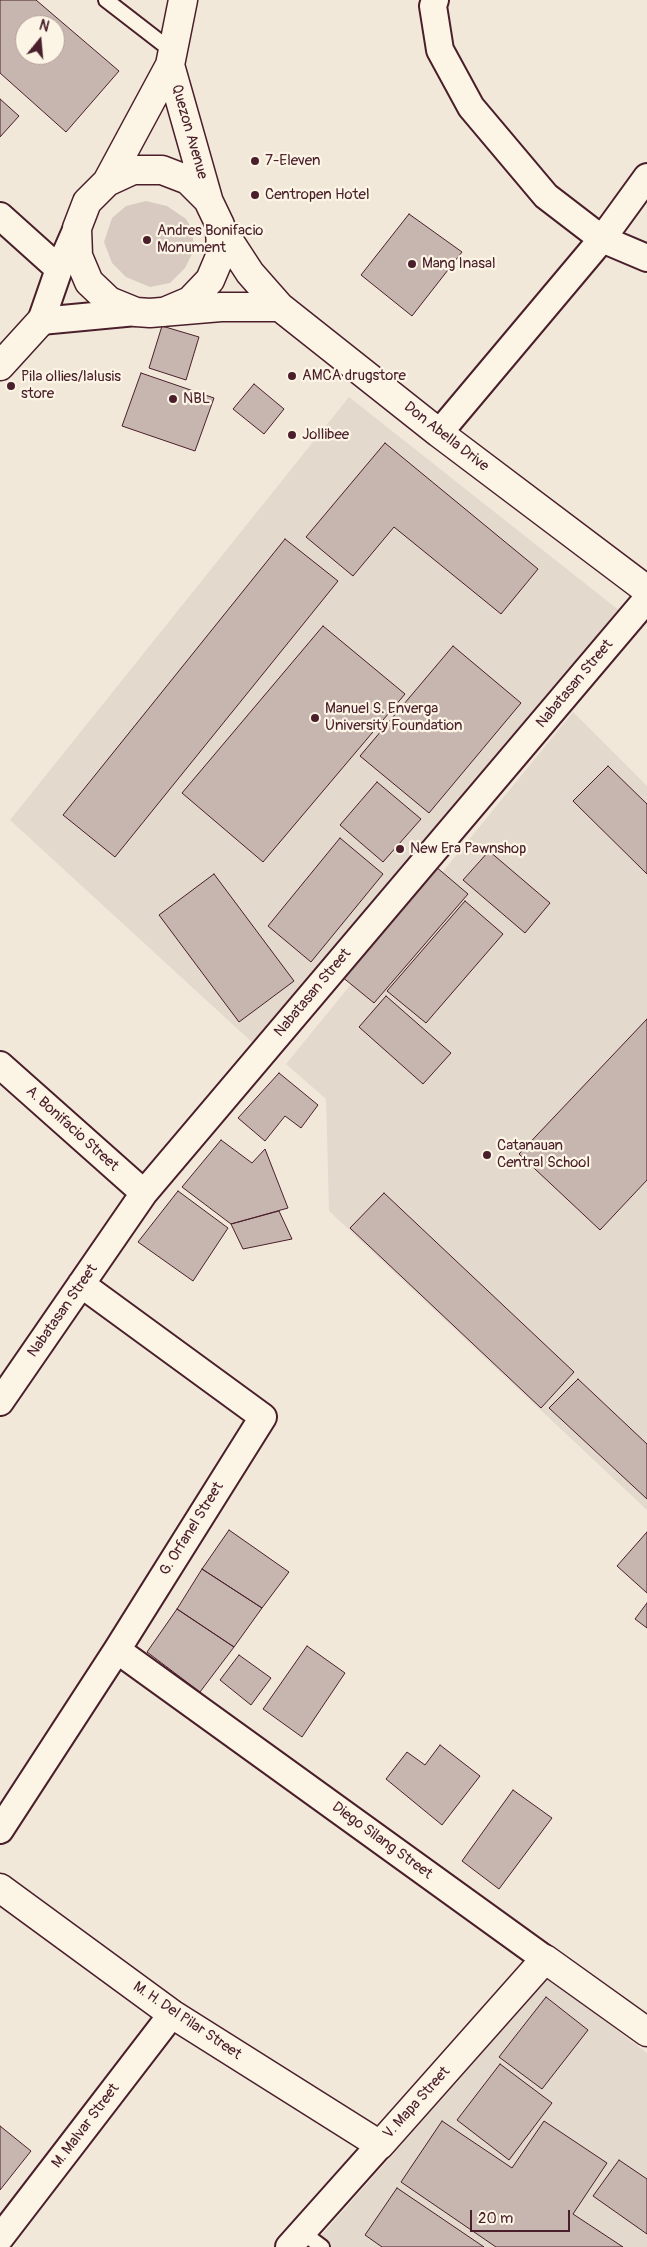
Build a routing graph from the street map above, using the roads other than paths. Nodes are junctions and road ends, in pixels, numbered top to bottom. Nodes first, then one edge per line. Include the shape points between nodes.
1 (106, 0) edge
2 (184, 0) edge
3 (435, 0) edge
4 (171, 58) junction
5 (647, 177) edge
6 (107, 182) junction
7 (208, 200) junction
8 (0, 216) edge
9 (220, 226) junction
10 (77, 228) junction
11 (602, 239) junction
12 (647, 258) edge
13 (59, 269) junction
14 (280, 307) junction
15 (136, 312) junction
16 (164, 312) junction
17 (41, 321) junction
18 (0, 366) edge
19 (439, 433) junction
20 (647, 590) edge
21 (647, 599) edge
22 (0, 1065) edge
23 (144, 1193) junction
24 (81, 1284) junction
25 (0, 1402) edge
26 (118, 1650) junction
27 (0, 1830) edge
28 (0, 1888) edge
29 (545, 1959) junction
30 (172, 2014) junction
31 (647, 2032) edge
32 (380, 2146) junction
33 (0, 2238) edge
34 (304, 2242) edge

1 - 4 lane
2 - 4 main road, Quezon Avenue
3 - 11 street via 433,6 440,50 471,107 546,196
4 - 6 main road, Quezon Avenue
4 - 7 main road, Quezon Avenue
5 - 11 street
6 - 7 main road via 133,170 162,170 188,180
6 - 10 main road via 88,202
7 - 9 main road
8 - 13 street
9 - 14 main road, Don Abella Drive via 250,274
9 - 16 main road via 220,254 210,280 190,301
10 - 13 street
10 - 15 main road via 78,256 89,282 110,302
11 - 12 street
11 - 19 street
13 - 17 street
14 - 16 main road via 221,307
14 - 19 main road, Don Abella Drive
15 - 16 main road
15 - 17 street
17 - 18 main road
19 - 20 main road, Don Abella Drive
21 - 23 street, Nabatasan Street
22 - 23 street, A. Bonifacio Street
23 - 24 street, Nabatasan Street
24 - 25 street, Nabatasan Street
24 - 26 street, G. Orfanel Street via 263,1417
26 - 27 street, G. Orfanel Street
26 - 29 street, Diego Silang Street
28 - 30 main road, M. H. Del Pilar Street
29 - 31 main road, Diego Silang Street
29 - 32 main road, V. Mapa Street
30 - 32 main road, M. H. Del Pilar Street
30 - 33 street, M. Malvar Street
32 - 34 street, V. Mapa Street

